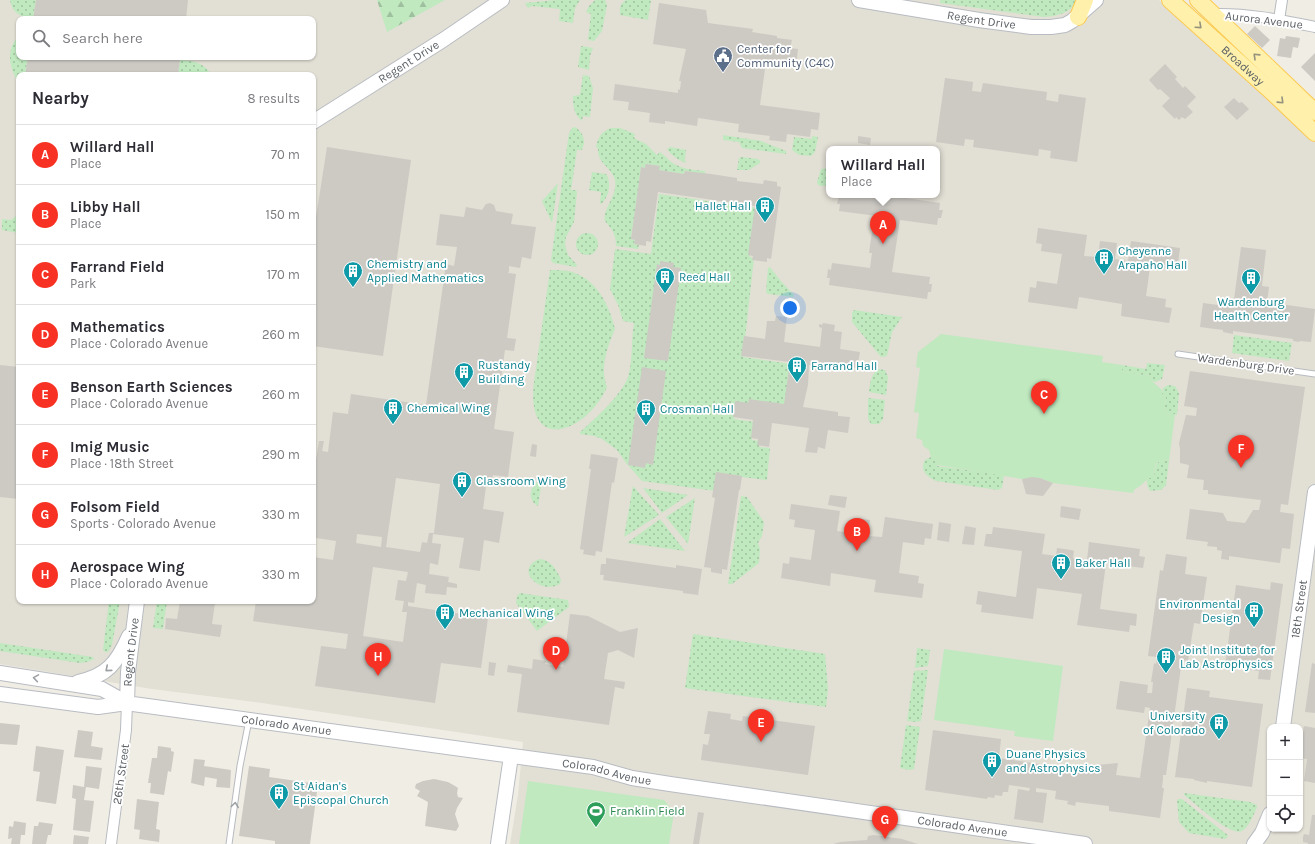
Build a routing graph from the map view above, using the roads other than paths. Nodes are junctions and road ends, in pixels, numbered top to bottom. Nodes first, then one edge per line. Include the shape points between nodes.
1 (502, 0) edge
2 (859, 0) edge
3 (1085, 0) edge
4 (1096, 0) edge
5 (1170, 0) edge
6 (1282, 0) edge
7 (1206, 6) edge
8 (1078, 17) junction
9 (1279, 20) junction
10 (1315, 27) edge
11 (1315, 112) edge
12 (316, 120) edge
13 (1315, 133) edge
14 (1178, 354) dead end
15 (1315, 374) edge
16 (1315, 492) edge
17 (137, 604) edge
18 (134, 623) junction
19 (0, 673) edge
20 (71, 684) junction
21 (0, 694) edge
22 (127, 703) junction
23 (249, 719) junction
24 (1283, 724) edge
25 (511, 756) junction
26 (1267, 822) edge
27 (111, 844) edge
28 (230, 844) edge
29 (498, 844) edge
30 (1085, 844) edge
31 (1254, 844) edge

1 - 12 street, Regent Drive
2 - 8 street, Regent Drive via 1031,27 1051,28 1065,25
3 - 8 main road
4 - 8 street, Regent Drive
5 -> 13 main road, Broadway
6 - 9 street
7 - 9 street, Aurora Avenue via 1234,14
11 -> 7 main road, Broadway
9 - 10 street, Aurora Avenue
14 - 15 lane, Wardenburg Drive
16 - 24 street, 18th Street
17 - 18 street, Regent Drive
18 -> 20 street via 112,665 96,678
18 - 22 street, Regent Drive
20 -> 19 street, Colorado Avenue
20 - 22 street, Colorado Avenue via 102,689
21 - 22 street, Colorado Avenue via 98,707
22 - 23 street, Colorado Avenue
22 - 27 street, 26th Street via 126,730
23 - 25 street, Colorado Avenue
28 -> 23 lane
25 - 29 street
25 - 30 street, Colorado Avenue via 592,767 632,778 670,784
26 - 31 street

